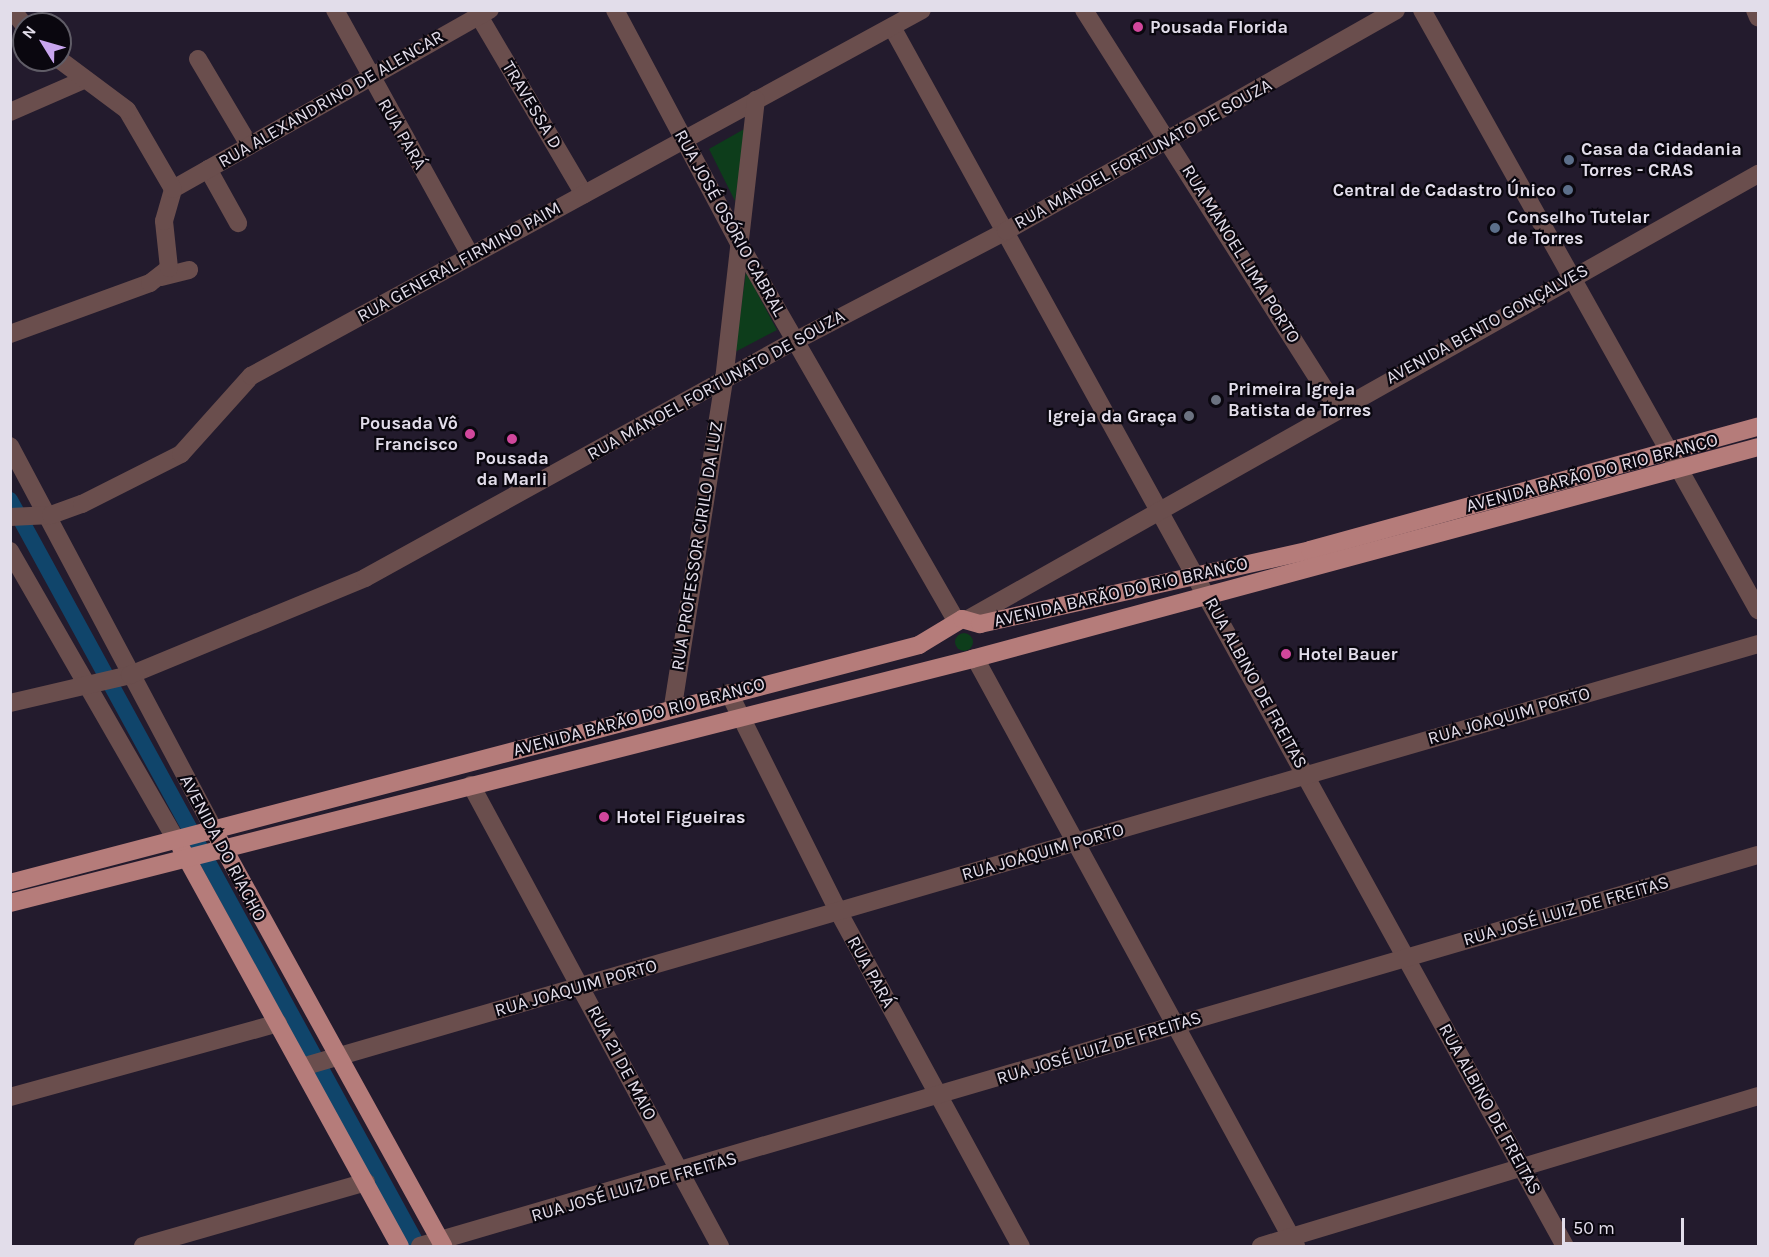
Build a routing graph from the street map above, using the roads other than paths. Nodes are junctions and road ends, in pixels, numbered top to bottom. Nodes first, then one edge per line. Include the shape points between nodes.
1 (335, 10) edge
2 (615, 10) edge
3 (922, 10) edge
4 (1084, 10) edge
5 (1396, 10) edge
6 (1422, 10) edge
7 (1755, 10) edge
8 (485, 14) edge
9 (1758, 17) edge
10 (891, 27) junction
11 (198, 59) dead end
12 (72, 72) edge
13 (369, 76) junction
14 (81, 81) junction
15 (756, 100) junction
16 (10, 112) edge
17 (685, 140) junction
18 (1170, 140) junction
19 (249, 145) junction
20 (208, 169) junction
21 (1758, 174) edge
22 (173, 189) junction
23 (584, 194) junction
24 (238, 223) dead end
25 (1006, 231) junction
26 (740, 243) junction
27 (471, 256) junction
28 (189, 270) dead end
29 (1573, 276) junction
30 (156, 280) junction
31 (10, 334) edge
32 (795, 340) junction
33 (724, 380) junction
34 (1337, 408) junction
35 (1758, 427) edge
36 (10, 446) edge
37 (1758, 447) edge
38 (1668, 455) junction
39 (1678, 472) junction
40 (1161, 508) junction
41 (42, 515) junction
42 (10, 518) edge
43 (10, 551) edge
44 (1197, 574) junction
45 (1209, 596) junction
46 (1758, 610) edge
47 (962, 624) junction
48 (1758, 644) edge
49 (974, 658) junction
50 (130, 675) junction
51 (84, 684) junction
52 (729, 693) junction
53 (10, 703) edge
54 (673, 706) junction
55 (737, 718) junction
56 (1307, 775) junction
57 (471, 785) junction
58 (1076, 842) junction
59 (200, 844) junction
60 (1758, 855) edge
61 (10, 884) edge
62 (10, 903) edge
63 (838, 912) junction
64 (1407, 958) junction
65 (581, 986) junction
66 (278, 1023) junction
67 (1176, 1025) junction
68 (318, 1062) junction
69 (940, 1096) junction
70 (1758, 1096) edge
71 (10, 1097) edge
72 (1521, 1166) junction
73 (682, 1174) junction
74 (366, 1182) junction
75 (1294, 1242) edge
76 (433, 1244) edge
77 (143, 1246) edge
78 (400, 1246) edge
79 (720, 1246) edge
80 (1021, 1246) edge
81 (1262, 1246) edge
82 (1565, 1246) edge

1 - 13 street, RUA PARÁ
2 - 17 street, RUA JOSÉ OSÓRIO CABRAL
3 - 10 street, RUA GENERAL FIRMINO PAIM
4 - 18 street, RUA MANOEL LIMA PORTO
5 - 18 street, RUA MANOEL FORTUNATO DE SOUZA
6 - 29 street
7 - 9 street
8 - 13 street, RUA ALEXANDRINO DE ALENCAR
8 - 23 street, TRAVESSA D
10 - 15 street, RUA GENERAL FIRMINO PAIM
10 - 25 street, RUA ALBINO DE FREITAS
11 - 19 street
12 - 14 street
13 - 19 street, RUA ALEXANDRINO DE ALENCAR
13 - 27 street, RUA PARÁ
14 - 16 street
14 - 22 street via 128,110
15 - 17 street, RUA GENERAL FIRMINO PAIM
15 - 26 street, RUA PROFESSOR CIRILO DA LUZ
17 - 23 street, RUA GENERAL FIRMINO PAIM
17 - 26 street, RUA JOSÉ OSÓRIO CABRAL
18 - 25 street, RUA MANOEL FORTUNATO DE SOUZA
18 - 34 street, RUA MANOEL LIMA PORTO
19 - 20 street, RUA ALEXANDRINO DE ALENCAR
20 - 22 street, RUA ALEXANDRINO DE ALENCAR
20 - 24 street
21 - 29 street, AVENIDA BENTO GONÇALVES
22 - 30 street via 165,205 170,258
23 - 27 street, RUA GENERAL FIRMINO PAIM
25 - 32 street, RUA MANOEL FORTUNATO DE SOUZA
25 - 40 street, RUA ALBINO DE FREITAS
26 - 32 street, RUA JOSÉ OSÓRIO CABRAL
26 - 33 street, RUA PROFESSOR CIRILO DA LUZ
27 - 41 street, RUA GENERAL FIRMINO PAIM via 251,376 181,454
28 - 30 street
29 - 34 street, AVENIDA BENTO GONÇALVES
29 - 38 street
30 - 31 street
32 - 33 street, RUA MANOEL FORTUNATO DE SOUZA
32 - 47 street, RUA JOSÉ OSÓRIO CABRAL
33 - 50 street, RUA MANOEL FORTUNATO DE SOUZA via 365,578
33 - 54 street, RUA PROFESSOR CIRILO DA LUZ
34 - 40 street, AVENIDA BENTO GONÇALVES
35 - 38 main road, AVENIDA BARÃO DO RIO BRANCO
36 - 41 street, AVENIDA DO RIACHO
37 - 39 main road, AVENIDA BARÃO DO RIO BRANCO
38 - 39 street
38 - 44 main road, AVENIDA BARÃO DO RIO BRANCO
39 - 45 main road, AVENIDA BARÃO DO RIO BRANCO
39 - 46 street
40 - 44 street, RUA ALBINO DE FREITAS
40 - 47 street, AVENIDA BENTO GONÇALVES
41 - 42 street, RUA GENERAL FIRMINO PAIM
41 - 50 street, AVENIDA DO RIACHO
43 - 51 street, AVENIDA DO RIACHO
44 - 45 street, RUA ALBINO DE FREITAS
44 - 47 main road, AVENIDA BARÃO DO RIO BRANCO
45 - 49 main road, AVENIDA BARÃO DO RIO BRANCO
45 - 56 street, RUA ALBINO DE FREITAS
47 - 49 main road via 987,639
47 - 49 main road via 950,652
47 - 52 main road, AVENIDA BARÃO DO RIO BRANCO via 919,645
48 - 56 street, RUA JOAQUIM PORTO
49 - 55 main road, AVENIDA BARÃO DO RIO BRANCO
49 - 58 street
50 - 51 street, RUA MANOEL FORTUNATO DE SOUZA
50 - 59 street, AVENIDA DO RIACHO
51 - 53 street, RUA MANOEL FORTUNATO DE SOUZA
51 - 59 street, AVENIDA DO RIACHO
52 - 54 main road, AVENIDA BARÃO DO RIO BRANCO
52 - 55 street, RUA PARÁ
54 - 59 main road, AVENIDA BARÃO DO RIO BRANCO
55 - 57 main road, AVENIDA BARÃO DO RIO BRANCO
55 - 63 street, RUA PARÁ
56 - 58 street, RUA JOAQUIM PORTO
56 - 64 street, RUA ALBINO DE FREITAS
57 - 59 main road, AVENIDA BARÃO DO RIO BRANCO
57 - 65 street, RUA 21 DE MAIO
58 - 63 street, RUA JOAQUIM PORTO
58 - 67 street
59 - 61 main road
59 - 62 main road
59 - 66 main road, AVENIDA DO RIACHO
59 - 68 main road, AVENIDA DO RIACHO
60 - 64 street, RUA JOSÉ LUIZ DE FREITAS
63 - 65 street, RUA JOAQUIM PORTO
63 - 69 street, RUA PARÁ
64 - 67 street, RUA JOSÉ LUIZ DE FREITAS
64 - 72 street, RUA ALBINO DE FREITAS
65 - 68 street, RUA JOAQUIM PORTO
65 - 73 street, RUA 21 DE MAIO
66 - 68 main road, AVENIDA DO RIACHO
66 - 71 street
67 - 69 street, RUA JOSÉ LUIZ DE FREITAS
67 - 75 street
68 - 74 main road, AVENIDA DO RIACHO
68 - 76 main road, AVENIDA DO RIACHO
69 - 73 street, RUA JOSÉ LUIZ DE FREITAS
69 - 80 street, RUA PARÁ
70 - 72 street
72 - 75 street
72 - 82 street, RUA ALBINO DE FREITAS
73 - 76 street, RUA JOSÉ LUIZ DE FREITAS
73 - 79 street, RUA 21 DE MAIO
74 - 77 street
74 - 78 main road, AVENIDA DO RIACHO
75 - 81 street

